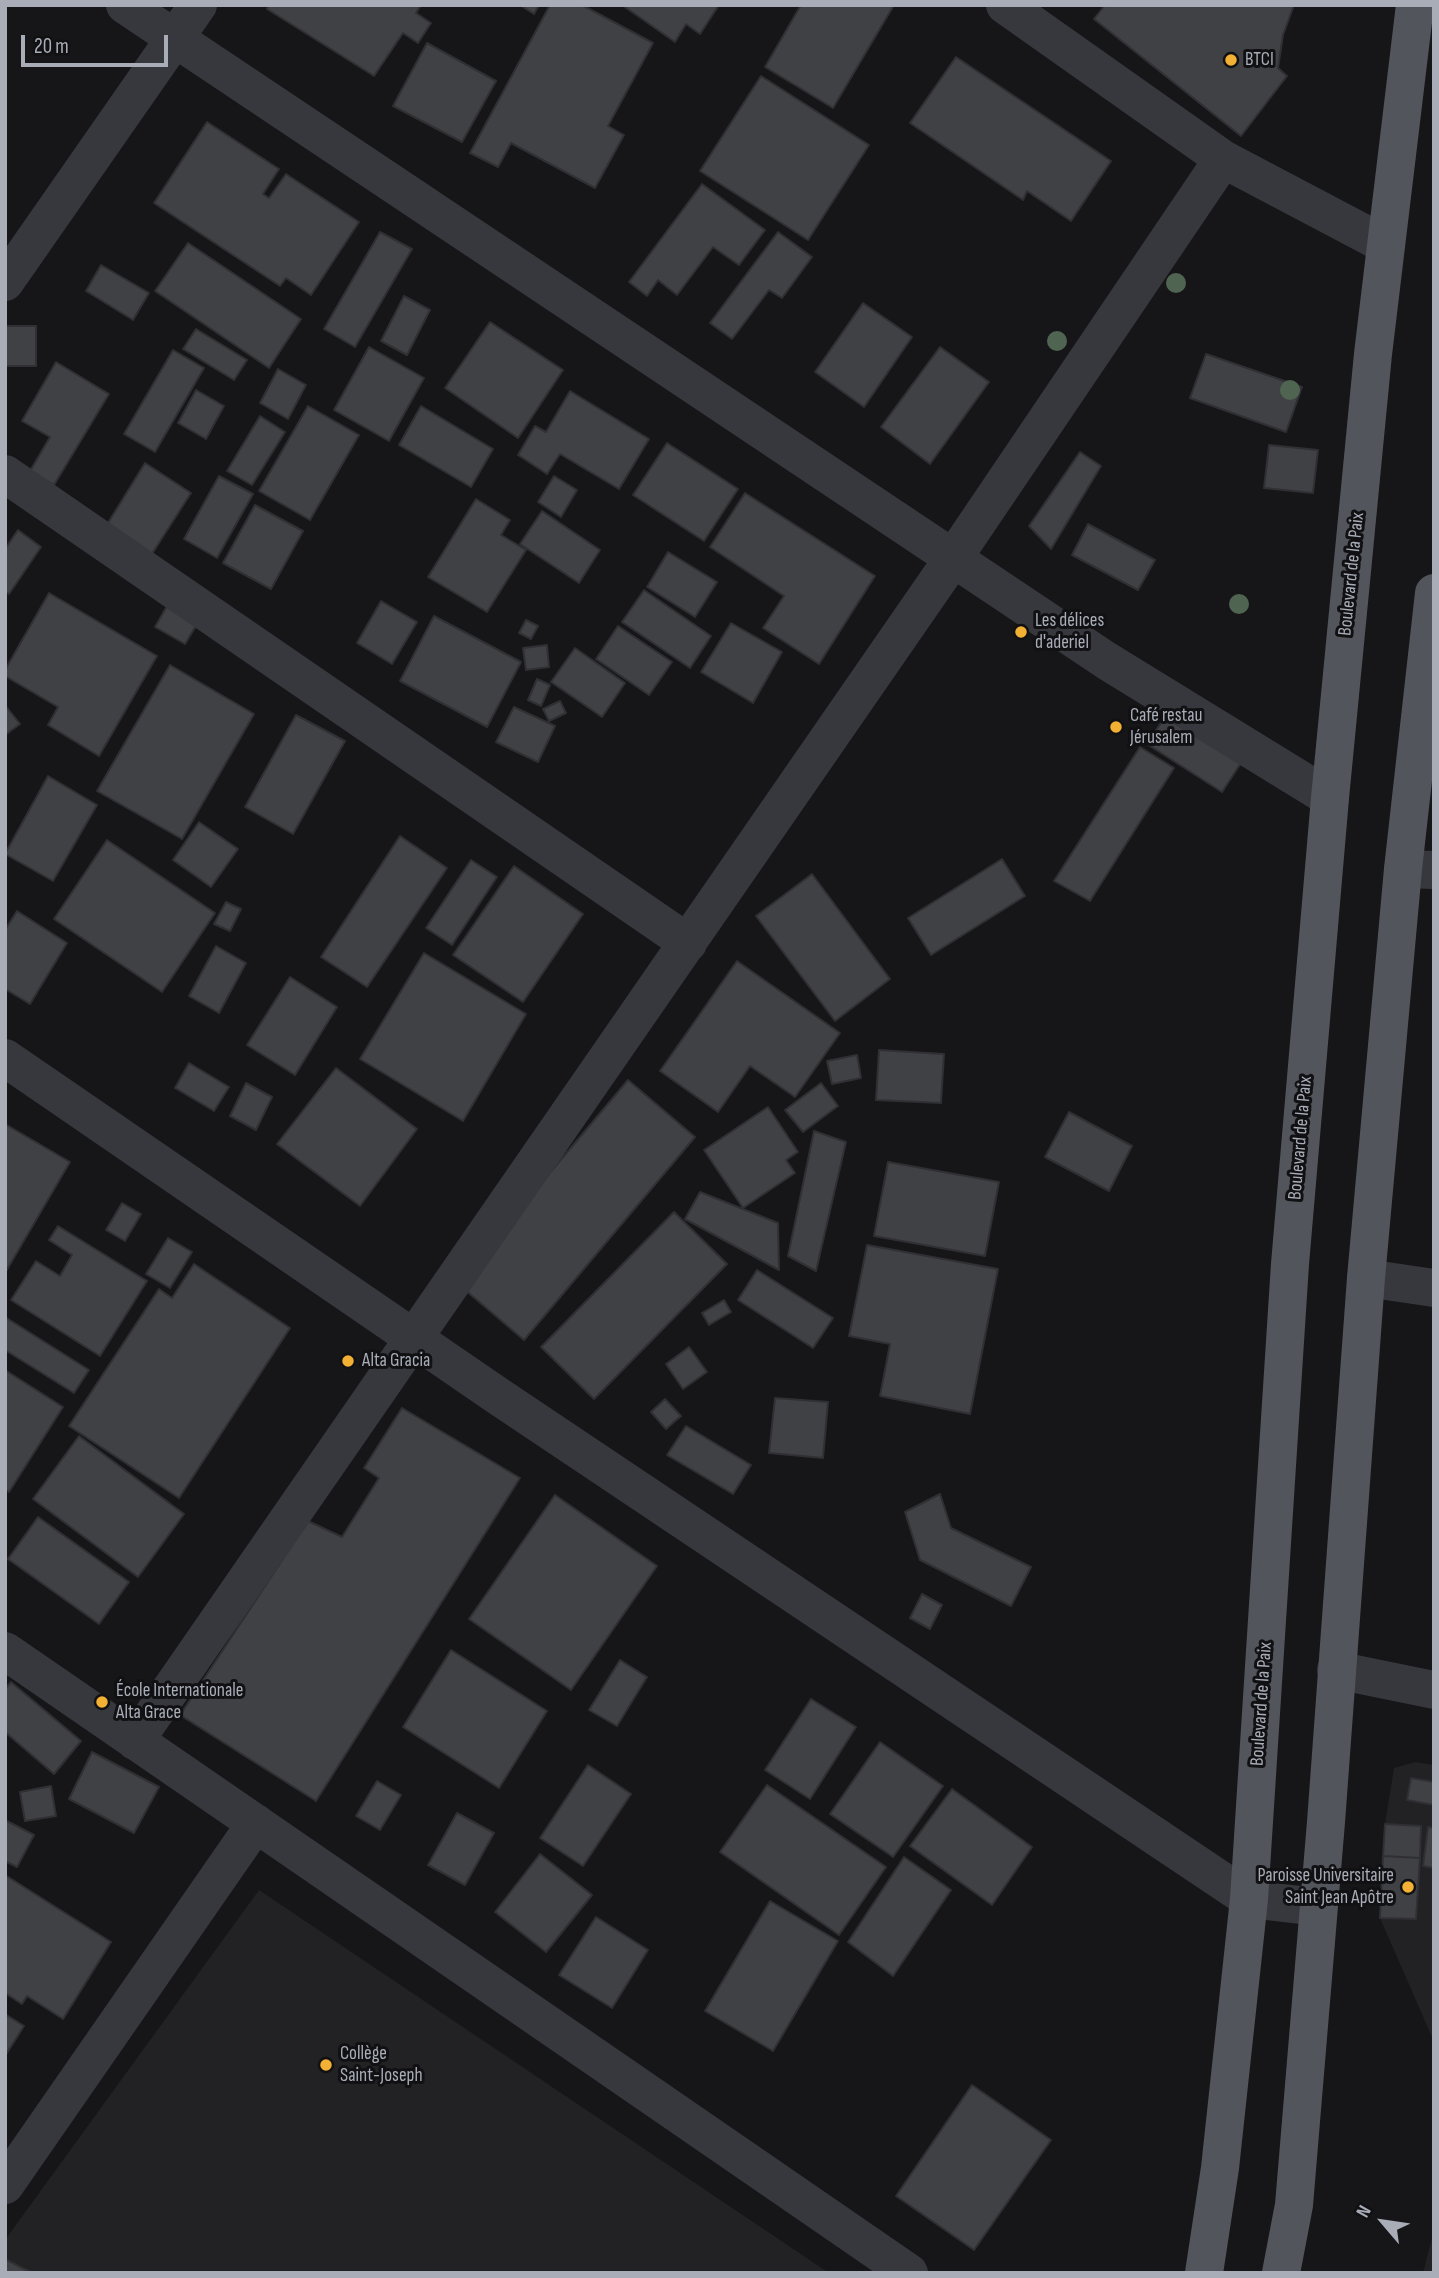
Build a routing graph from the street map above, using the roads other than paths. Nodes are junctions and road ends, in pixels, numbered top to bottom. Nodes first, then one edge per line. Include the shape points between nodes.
1 (125, 5) edge
2 (198, 5) edge
3 (1005, 5) edge
4 (1415, 5) edge
5 (175, 39) junction
6 (1223, 159) junction
7 (1387, 245) junction
8 (5, 282) edge
9 (5, 474) edge
10 (954, 557) junction
11 (1434, 593) edge
12 (1330, 798) junction
13 (1418, 869) edge
14 (688, 943) junction
15 (5, 1058) edge
16 (1366, 1278) junction
17 (1434, 1288) edge
18 (413, 1338) junction
19 (5, 1651) edge
20 (1336, 1670) junction
21 (1434, 1690) edge
22 (135, 1741) junction
23 (256, 1824) junction
24 (1250, 1899) junction
25 (1317, 1907) junction
26 (5, 2185) edge
27 (909, 2273) edge
28 (1205, 2273) edge
29 (1281, 2273) edge

1 - 5 street
2 - 5 street
3 - 6 street
4 - 7 main road, Boulevard de la Paix
5 - 8 street
5 - 10 street
6 - 7 street
6 - 10 street
7 - 12 main road, Boulevard de la Paix
9 - 14 street
10 - 12 street via 1107,661
10 - 14 street
11 - 13 main road
12 - 24 main road, Boulevard de la Paix via 1290,1264
13 - 16 main road
14 - 18 street
15 - 18 street
16 - 17 street
16 - 20 main road
18 - 22 street
18 - 24 street
19 - 22 street
20 - 21 street
20 - 25 main road
22 - 23 street
23 - 26 street
23 - 27 street
24 - 25 street
24 - 28 main road, Boulevard de la Paix
25 - 29 main road via 1294,2206

